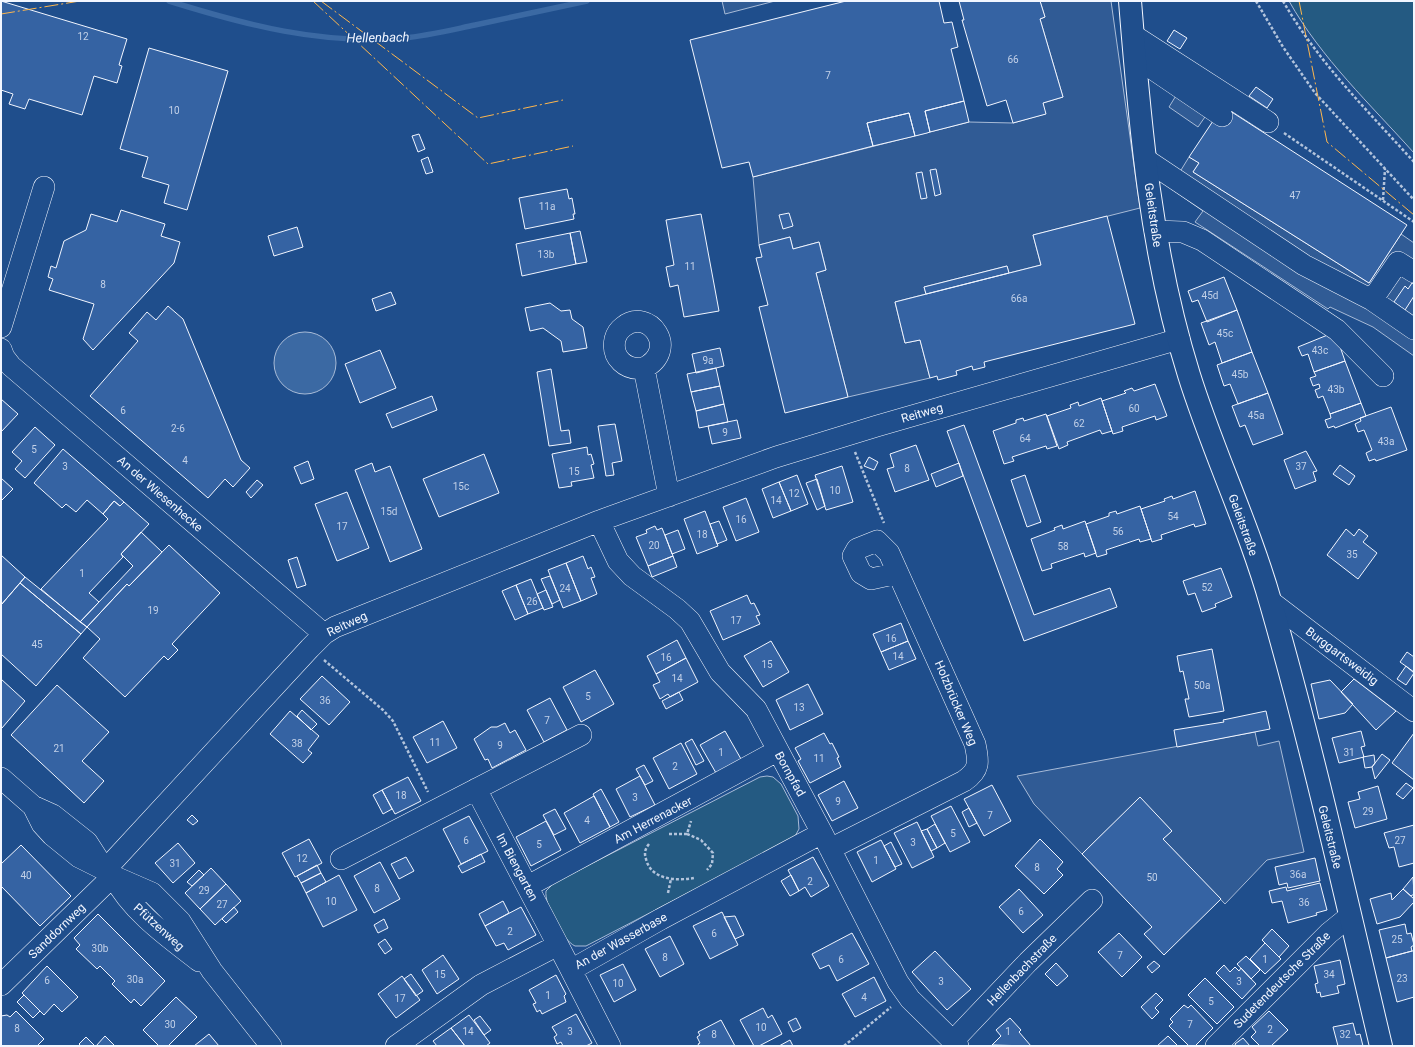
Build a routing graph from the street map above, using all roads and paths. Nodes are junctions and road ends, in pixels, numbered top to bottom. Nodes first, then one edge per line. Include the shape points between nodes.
1 (1130, 1) edge
2 (1256, 1) edge
3 (1283, 1) edge
4 (1133, 35) junction
5 (1134, 57) junction
6 (1222, 116) dead end
7 (1268, 122) joint
8 (1145, 159) junction
9 (1414, 162) edge
10 (1385, 169) junction
11 (44, 187) dead end
12 (1383, 200) junction
13 (1414, 200) edge
14 (1414, 222) edge
15 (1155, 231) junction
16 (1414, 272) edge
17 (1372, 300) junction
18 (1, 328) edge
19 (1414, 329) edge
20 (1179, 339) junction
21 (1, 349) edge
22 (644, 368) dead end
23 (1383, 376) dead end
24 (848, 435) junction
25 (669, 496) junction
26 (599, 521) junction
27 (889, 553) junction
28 (898, 573) junction
29 (1270, 601) junction
30 (317, 641) junction
31 (1414, 711) edge
32 (581, 735) dead end
33 (777, 751) junction
34 (1, 778) edge
35 (476, 789) junction
36 (437, 810) junction
37 (679, 833) dead end
38 (666, 834) dead end
39 (686, 834) dead end
40 (653, 840) dead end
41 (826, 841) junction
42 (341, 859) dead end
43 (109, 873) junction
44 (703, 873) dead end
45 (699, 876) dead end
46 (528, 886) junction
47 (1092, 900) dead end
48 (1350, 916) junction
49 (558, 945) junction
50 (571, 970) junction
51 (1, 985) edge
52 (906, 994) junction
53 (955, 1044) edge
54 (271, 1046) edge
55 (396, 1046) edge
56 (610, 1046) edge
57 (844, 1046) edge
58 (1216, 1046) edge
59 (1381, 1046) edge

1 - 4 main road, Geleitstraße
2 - 10 path via 1283,47 1315,93
3 - 9 path via 1338,80
4 - 5 main road, Geleitstraße
4 - 7 street
5 - 6 street
5 - 8 main road, Geleitstraße
7 - 12 path
8 - 15 main road, Geleitstraße
8 - 17 street via 1304,265
10 - 12 path
10 - 13 path
11 - 18 street
12 - 14 path
15 - 20 main road, Geleitstraße via 1163,278
15 - 23 street via 1183,232 1202,240 1337,330
16 - 17 street via 1398,262
17 - 19 street
20 - 24 street, Reitweg
20 - 29 main road, Geleitstraße via 1205,424
21 - 30 street, An der Wiesenhecke via 11,366
22 - 25 street
24 - 25 street, Reitweg via 776,457
24 - 27 path via 886,528
25 - 26 street, Reitweg
26 - 30 street, Reitweg via 335,627
26 - 33 street, Bornpfad via 624,569 690,621 720,672 756,709
27 - 28 street, Holzbrücker Weg
27 - 28 street, Holzbrücker Weg via 877,541 857,548 853,556 861,573 871,579
28 - 41 street, Holzbrücker Weg via 975,744 978,763 975,772 964,781
29 - 31 street, Burggartsweidig
29 - 48 main road, Geleitstraße
30 - 36 path via 393,721
30 - 43 street, Reitweg
32 - 35 street
33 - 41 street, Bornpfad
33 - 46 street, Am Herrenacker
34 - 43 street via 33,806 53,815 87,842
35 - 36 street
35 - 46 street, Im Biengarten
36 - 42 street
37 - 38 path
39 - 44 path via 701,840 713,853 712,864
40 - 45 path via 647,847 645,856 654,872 662,877 682,880
41 - 50 street, An der Wasserbase via 661,919
41 - 52 street, Bornpfad
43 - 51 street, Sanddornweg
43 - 54 street, Pfützenweg via 152,893 180,921 212,970
46 - 49 street, Im Biengarten
47 - 53 street, Hellenbachstraße via 1028,962
48 - 58 street, Sudetendeutsche Straße via 1329,933
48 - 59 main road, Geleitstraße
49 - 50 street, An der Wasserbase
49 - 55 street via 481,985
50 - 56 street
52 - 53 street, Bornpfad
52 - 57 path

